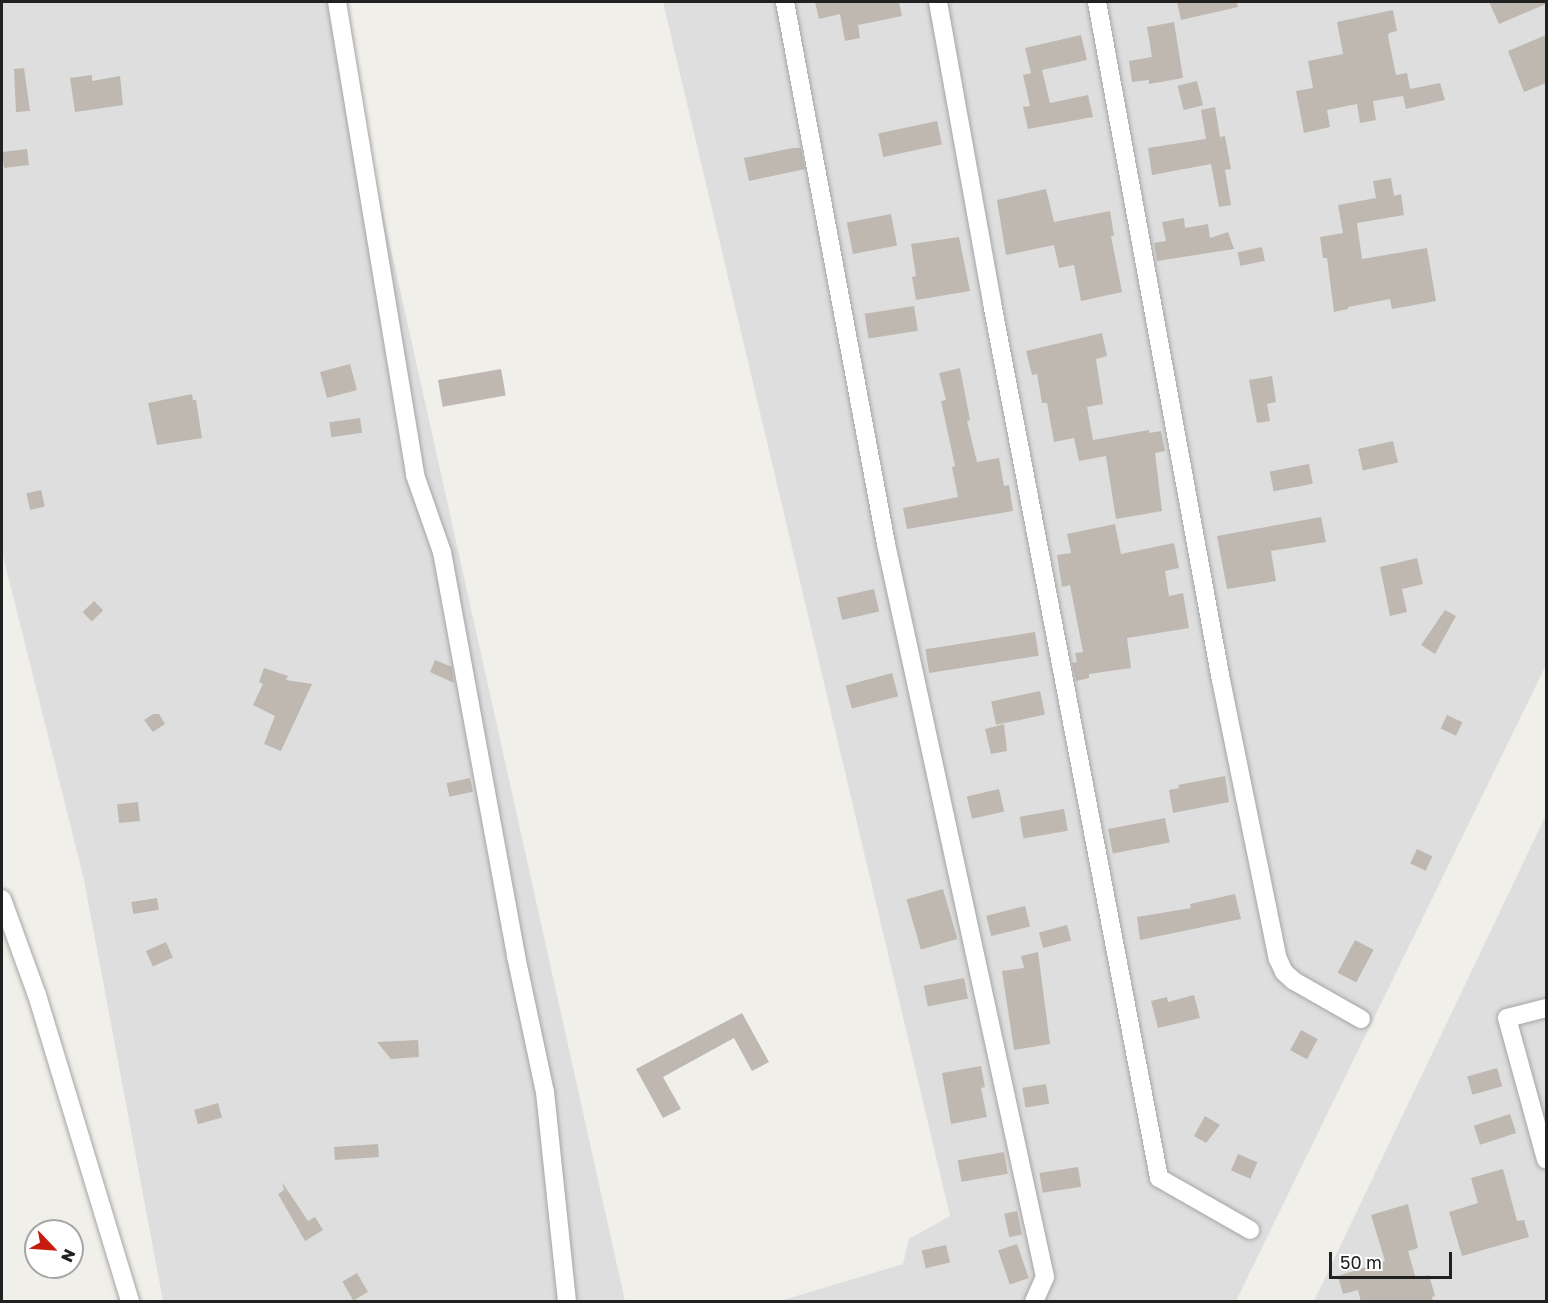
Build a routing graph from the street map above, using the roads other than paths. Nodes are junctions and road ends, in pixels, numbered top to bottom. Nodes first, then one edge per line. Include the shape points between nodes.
1 (336, 2) edge
2 (785, 2) edge
3 (938, 2) edge
4 (1096, 2) edge
5 (2, 899) edge
6 (1546, 1008) edge
7 (1361, 1019) dead end
8 (1546, 1160) edge
9 (1250, 1230) dead end
10 (130, 1302) edge
11 (567, 1302) edge
12 (1034, 1302) edge

1 - 11 street via 415,475 442,552 516,956 545,1092
2 - 12 street via 886,544 1045,1277
3 - 9 street via 1159,1178
4 - 7 street via 1208,611 1278,959 1294,981
5 - 10 street via 37,995
6 - 8 street via 1507,1018

